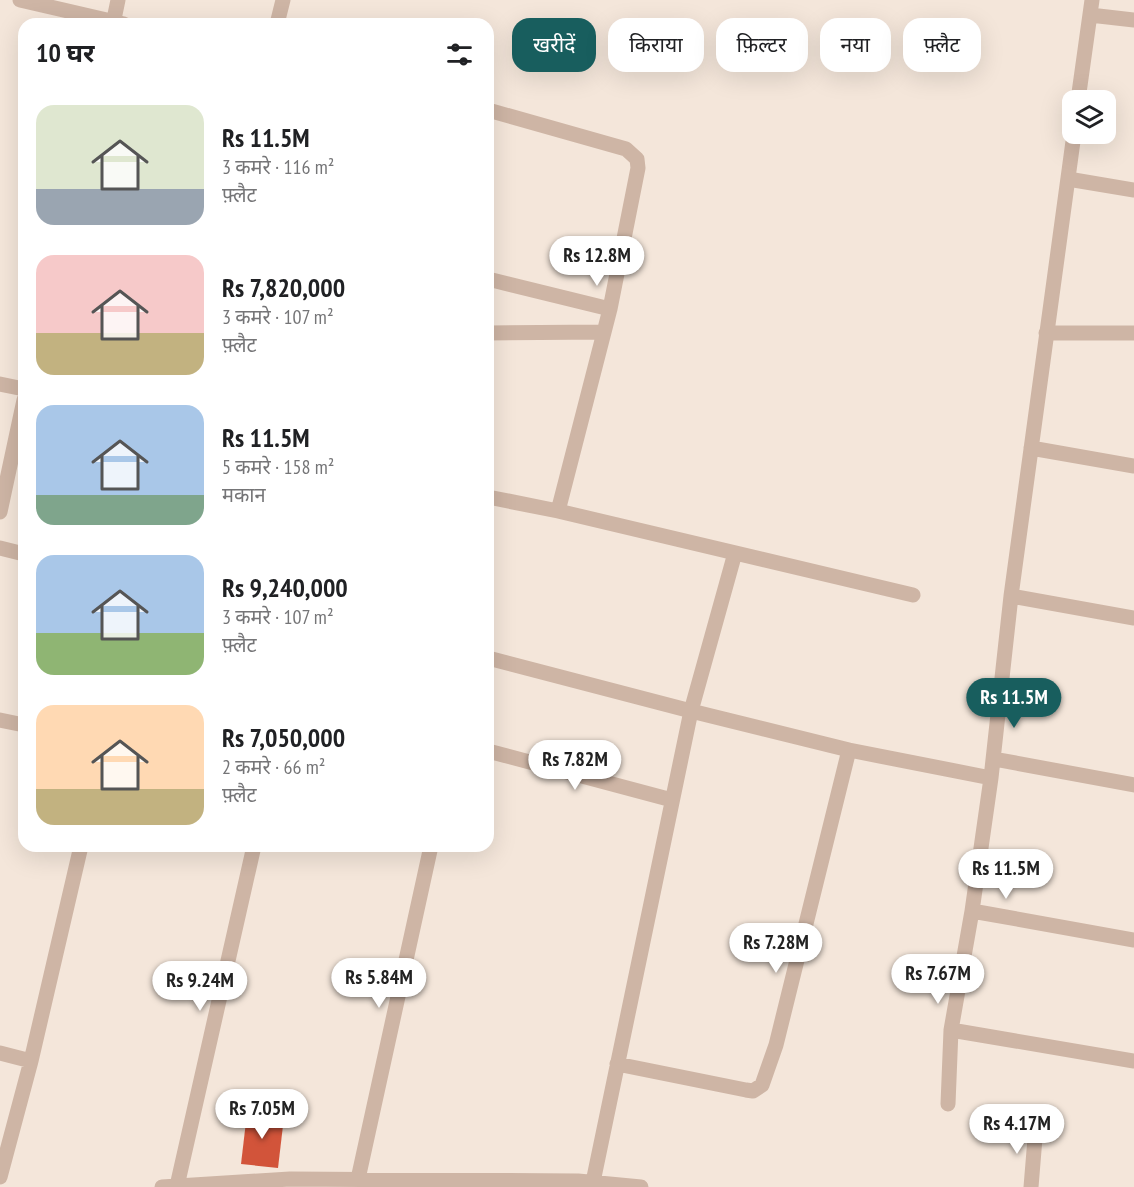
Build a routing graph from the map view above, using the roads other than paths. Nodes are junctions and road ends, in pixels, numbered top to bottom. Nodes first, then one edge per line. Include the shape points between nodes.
1 (20, 0) edge
2 (118, 0) edge
3 (283, 0) edge
4 (1091, 8) edge
5 (96, 18) edge
6 (117, 18) edge
7 (278, 18) edge
8 (1134, 20) edge
9 (1079, 90) edge
10 (494, 112) edge
11 (1073, 144) edge
12 (1068, 179) junction
13 (1134, 189) edge
14 (494, 280) edge
15 (610, 309) junction
16 (603, 332) junction
17 (494, 333) edge
18 (1046, 333) junction
19 (1134, 333) edge
20 (0, 384) edge
21 (18, 388) edge
22 (18, 428) edge
23 (1031, 448) junction
24 (1134, 466) edge
25 (494, 498) edge
26 (0, 512) edge
27 (558, 512) junction
28 (0, 548) edge
29 (18, 552) edge
30 (735, 553) junction
31 (913, 595) dead end
32 (1011, 596) junction
33 (1134, 618) edge
34 (494, 660) edge
35 (691, 711) junction
36 (0, 720) edge
37 (18, 724) edge
38 (849, 750) junction
39 (494, 753) edge
40 (994, 759) junction
41 (991, 778) junction
42 (1134, 785) edge
43 (672, 800) junction
44 (80, 852) edge
45 (253, 852) edge
46 (430, 852) edge
47 (972, 911) junction
48 (1134, 940) edge
49 (951, 1030) junction
50 (0, 1053) edge
51 (30, 1061) junction
52 (1134, 1061) edge
53 (617, 1064) junction
54 (948, 1104) dead end
55 (1036, 1126) dead end
56 (0, 1177) edge
57 (358, 1179) junction
58 (593, 1182) junction
59 (271, 1184) edge
60 (427, 1184) edge
61 (562, 1184) edge
62 (177, 1186) edge
63 (162, 1187) edge
64 (641, 1187) edge
65 (1031, 1187) edge

1 - 5 street
2 - 6 street
3 - 7 street
4 - 8 street
4 - 9 street
10 - 15 street via 612,144 637,159 636,184
11 - 12 street
12 - 13 street
12 - 18 street
14 - 15 street
15 - 16 street
16 - 17 street
16 - 27 street
18 - 19 street
18 - 23 street
20 - 21 street
22 - 26 street
23 - 24 street
23 - 32 street
25 - 27 street
27 - 30 street
28 - 29 street
30 - 31 street
30 - 35 street
32 - 33 street
32 - 40 street
34 - 35 street
35 - 38 street
35 - 43 street
36 - 37 street
38 - 41 street
38 - 53 street via 776,1045 762,1085 746,1090
39 - 43 street
40 - 41 street
40 - 42 street
41 - 47 street
43 - 53 street
44 - 51 street
45 - 62 street
46 - 57 street
47 - 48 street
47 - 49 street
49 - 52 street
49 - 54 street
50 - 51 street
51 - 56 street
53 - 58 street
55 - 65 street
57 - 59 street via 290,1179
57 - 60 street
58 - 61 street
58 - 64 street
59 - 62 street
60 - 61 street
62 - 63 street

